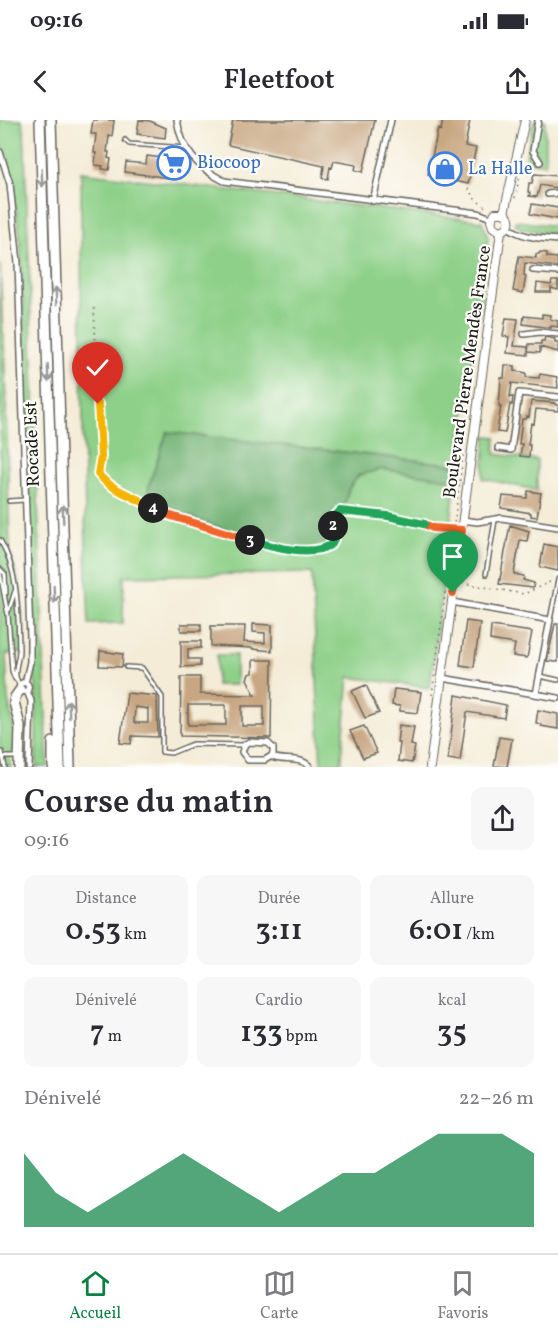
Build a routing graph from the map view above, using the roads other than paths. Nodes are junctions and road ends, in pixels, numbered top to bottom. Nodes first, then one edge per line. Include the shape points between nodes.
1 (40, 120) edge
2 (51, 120) edge
3 (177, 120) edge
4 (391, 120) edge
5 (525, 120) edge
6 (538, 120) edge
7 (126, 140) dead end
8 (186, 148) junction
9 (0, 152) edge
10 (540, 162) dead end
11 (558, 193) edge
12 (548, 194) dead end
13 (373, 201) junction
14 (504, 213) junction
15 (492, 218) junction
16 (505, 229) junction
17 (558, 240) edge
18 (533, 270) dead end
19 (558, 272) edge
20 (524, 334) dead end
21 (558, 334) edge
22 (558, 397) edge
23 (498, 448) dead end
24 (24, 500) junction
25 (9, 501) dead end
26 (495, 518) junction
27 (463, 520) junction
28 (558, 527) edge
29 (0, 540) edge
30 (0, 571) edge
31 (486, 574) dead end
32 (558, 579) edge
33 (0, 590) edge
34 (16, 590) junction
35 (6, 598) junction
36 (452, 602) junction
37 (8, 615) junction
38 (550, 620) junction
39 (126, 667) dead end
40 (540, 676) junction
41 (442, 678) junction
42 (558, 680) edge
43 (22, 686) junction
44 (536, 694) junction
45 (558, 698) edge
46 (59, 731) junction
47 (244, 745) junction
48 (1, 755) edge
49 (272, 757) junction
50 (0, 762) edge
51 (19, 762) edge
52 (4, 767) edge
53 (29, 767) edge
54 (53, 767) edge
55 (60, 767) edge
56 (70, 767) edge
57 (310, 767) edge
58 (430, 767) edge

1 -> 46 highway, Rocade Est
56 -> 2 highway, Rocade Est
3 - 8 street
4 - 13 street
5 - 14 street
6 - 10 street via 533,151
7 - 8 lane via 129,144
8 - 13 street via 208,173 224,181
9 - 24 street via 10,184 17,253
11 - 12 street
13 - 15 street
14 - 15 street via 495,213
14 - 16 street via 510,220
15 - 16 street via 493,227
16 - 17 street
16 - 27 street, Boulevard Pierre Mendès France
18 - 19 street
20 - 21 street
22 - 23 street via 519,393 511,450
24 - 25 lane
24 - 43 street via 30,655
26 - 27 street
26 - 28 street
26 - 31 lane
27 - 36 street, Boulevard Pierre Mendès France
29 - 34 lane
30 - 35 lane via 6,583
32 - 38 lane
33 - 35 lane
34 - 37 lane
34 - 43 lane via 16,666
35 - 37 lane
36 - 38 street
36 - 41 street, Boulevard Pierre Mendès France
37 - 43 lane via 12,671
38 - 40 street
39 - 47 lane via 142,668 162,697 162,752 171,753 193,744
40 - 42 lane
40 - 44 street
41 - 44 street
41 - 58 street, Boulevard Pierre Mendès France
43 - 51 highway via 14,702 20,726
43 - 53 street via 31,701
44 - 45 street
46 - 54 highway via 53,739
46 - 55 highway, Rocade Est
47 - 49 street via 268,743 273,748
47 - 49 street via 243,755 248,760
48 - 51 lane
48 - 52 lane
49 - 57 street via 303,761
50 - 52 lane

